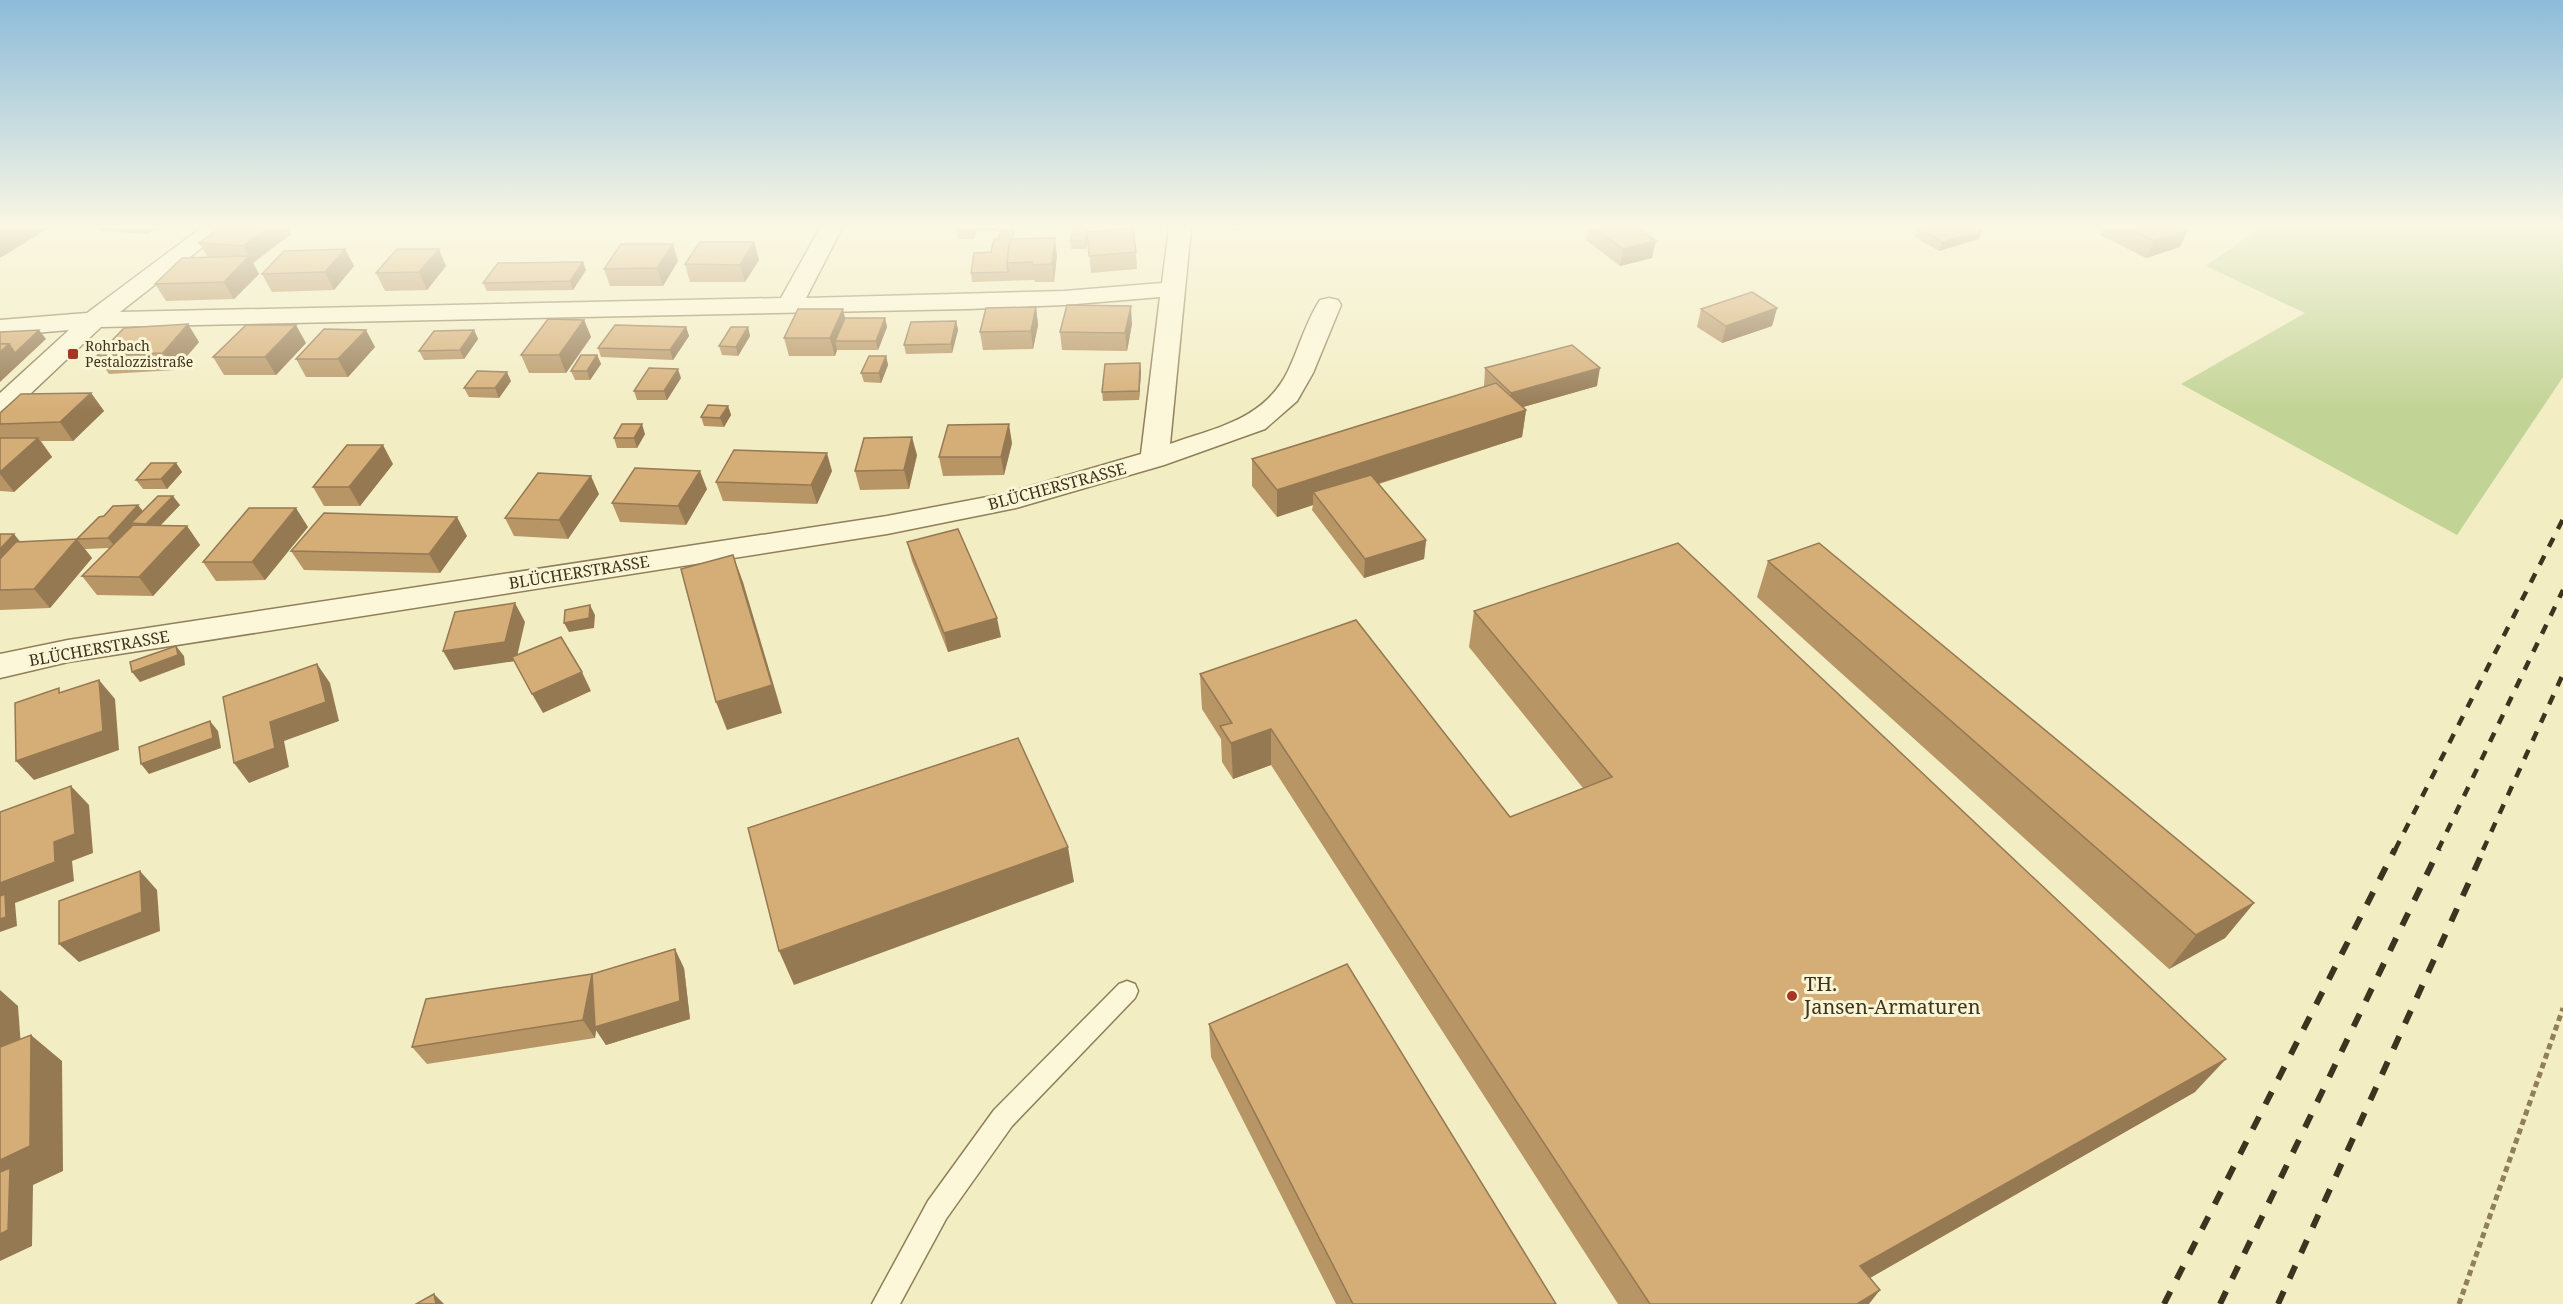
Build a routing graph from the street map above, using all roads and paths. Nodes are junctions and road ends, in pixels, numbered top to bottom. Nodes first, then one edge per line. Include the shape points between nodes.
1 (135, 289) edge
2 (799, 289) edge
3 (1172, 289) joint
4 (1329, 305) dead end
5 (790, 306) junction
6 (94, 320) junction
7 (0, 328) edge
8 (0, 407) edge
9 (1154, 459) junction
10 (0, 666) edge
11 (1127, 991) dead end
12 (2563, 1008) edge
13 (885, 1304) edge
14 (2459, 1304) edge

1 - 6 street
2 - 5 street
3 - 5 street via 967,303
3 - 9 street
4 - 9 street, BLÜCHERSTRASSE via 1284,401 1255,423
5 - 6 street
6 - 7 street
6 - 8 street
9 - 10 street, BLÜCHERSTRASSE via 1006,502 887,525 68,651
11 - 13 lane via 1003,1118 937,1210
12 - 14 path

